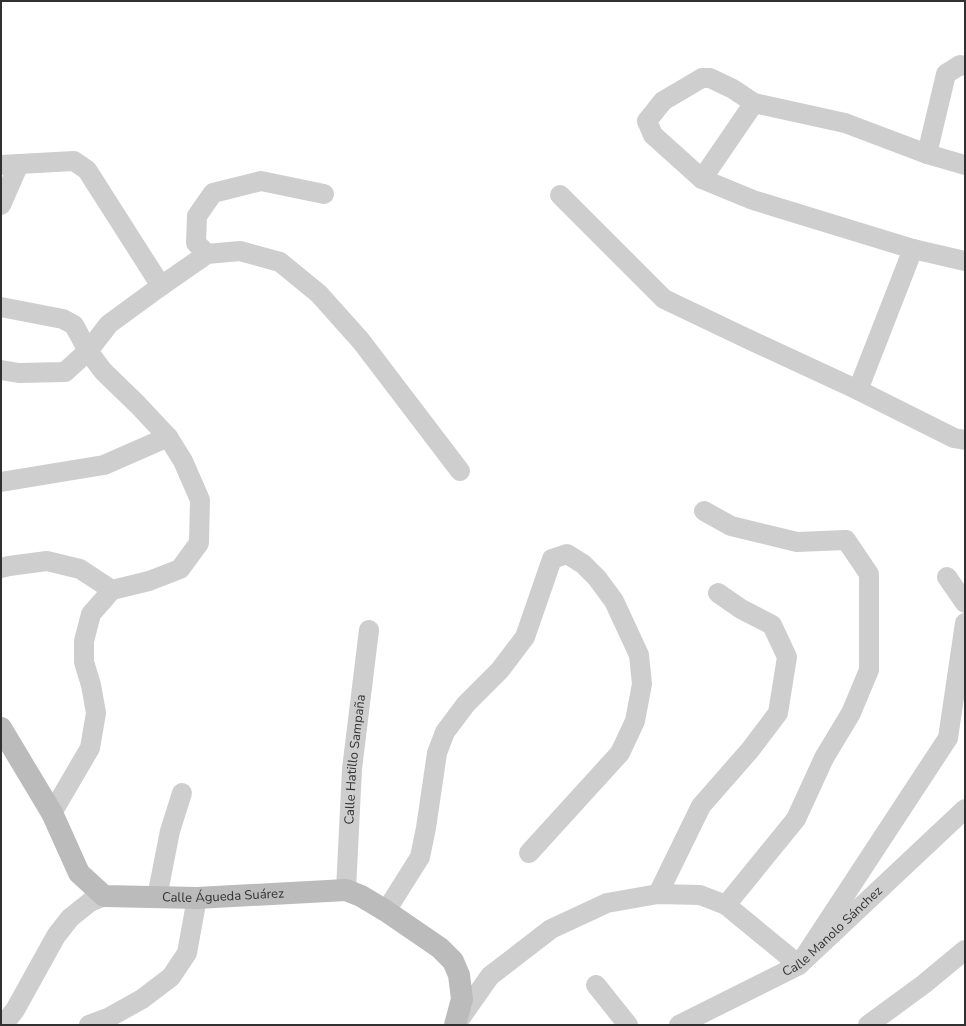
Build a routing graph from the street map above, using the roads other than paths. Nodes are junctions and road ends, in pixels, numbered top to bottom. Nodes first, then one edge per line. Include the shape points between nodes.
1 (965, 66) edge
2 (754, 103) junction
3 (927, 154) junction
4 (10, 164) edge
5 (965, 165) edge
6 (702, 179) junction
7 (324, 194) dead end
8 (560, 195) dead end
9 (1, 205) edge
10 (913, 249) junction
11 (207, 254) junction
12 (965, 261) edge
13 (161, 286) junction
14 (1, 308) edge
15 (88, 351) junction
16 (1, 370) edge
17 (858, 390) junction
18 (168, 437) junction
19 (965, 440) edge
20 (460, 471) dead end
21 (1, 482) edge
22 (704, 511) dead end
23 (1, 568) edge
24 (947, 577) dead end
25 (112, 590) junction
26 (718, 593) dead end
27 (965, 603) edge
28 (965, 623) edge
29 (369, 630) dead end
30 (1, 728) edge
31 (182, 793) dead end
32 (965, 809) edge
33 (52, 813) junction
34 (529, 853) dead end
35 (346, 890) junction
36 (658, 894) junction
37 (104, 896) junction
38 (157, 897) junction
39 (197, 898) junction
40 (726, 905) junction
41 (386, 911) junction
42 (965, 950) edge
43 (799, 965) junction
44 (596, 985) dead end
45 (3, 1025) edge
46 (89, 1025) edge
47 (456, 1025) edge
48 (628, 1025) edge
49 (680, 1025) edge
50 (868, 1025) edge

1 - 3 street via 960,65 946,74
2 - 3 street via 845,123
2 - 6 street
2 - 6 street via 733,89 710,78 702,78 663,101 647,121 653,135
3 - 5 street
4 - 9 street
4 - 13 street via 74,161 87,170
6 - 10 street via 754,200
7 - 11 street via 261,181 213,193 197,216 196,243
8 - 17 street via 664,299
10 - 12 street
10 - 17 street
11 - 13 street
11 - 20 street via 240,251 280,262 319,294 361,341
13 - 15 street via 109,324
14 - 15 street via 63,319 74,325
15 - 16 street via 64,372 19,373
15 - 18 street via 103,371
17 - 19 street via 954,438
18 - 21 street via 104,465
18 - 25 street via 183,461 200,500 199,543 180,569 149,581
22 - 40 street via 731,526 797,542 846,540 869,574 869,670 851,713 824,758 796,819
23 - 25 street via 47,561 80,569
24 - 27 street
25 - 33 street via 91,614 84,641 84,662 96,713 90,748
26 - 36 street via 741,609 772,625 787,657 778,713 750,750 701,806
28 - 43 street via 948,738
29 - 35 street, Calle Hatillo Sampaña via 352,769
30 - 33 street
31 - 38 street via 170,831
32 - 43 street, Calle Manolo Sánchez
33 - 37 street via 79,873
34 - 41 street via 620,753 635,721 642,684 638,655 614,601 597,578 583,564 567,554 552,559 525,637 500,670 466,704 445,732 437,753 420,857
35 - 39 street, Calle Águeda Suárez
35 - 41 street, Calle Águeda Suárez
36 - 40 street via 700,895
36 - 47 street via 607,903 551,929 490,976
37 - 38 street, Calle Águeda Suárez
37 - 45 street via 90,902 70,918 56,936 15,1010
38 - 39 street, Calle Águeda Suárez
39 - 46 street via 187,953 171,977 142,999 108,1018
40 - 43 street
41 - 47 street, Calle Águeda Suárez via 440,948 453,961 459,975 462,999
42 - 50 street
43 - 49 street, Calle Manolo Sánchez
44 - 48 street

